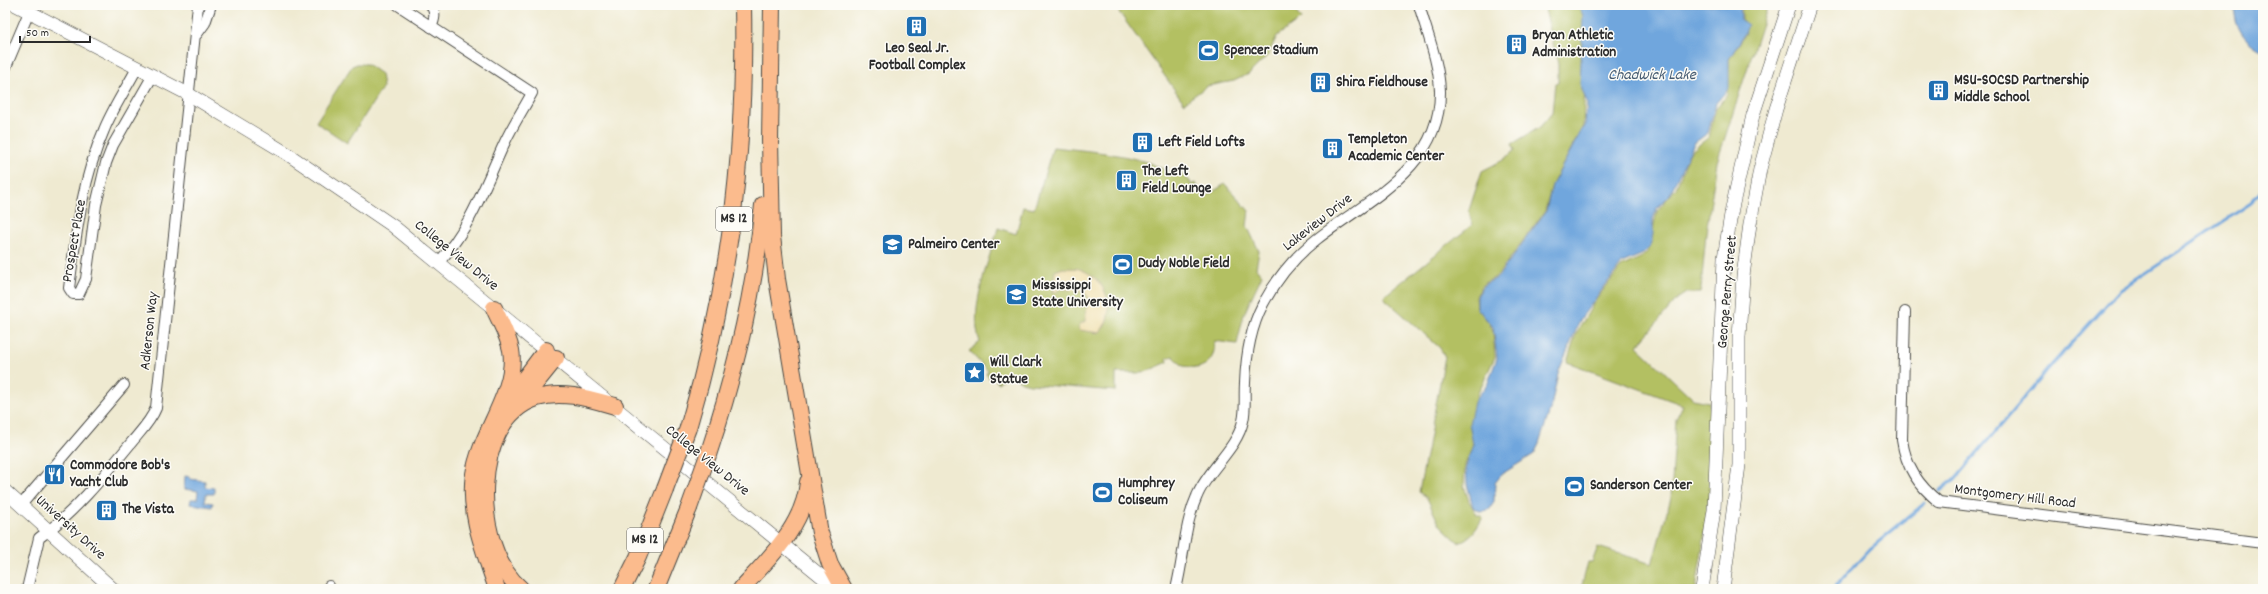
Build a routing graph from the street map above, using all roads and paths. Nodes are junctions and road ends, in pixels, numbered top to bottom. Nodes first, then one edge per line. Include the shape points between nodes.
1 (16, 5) edge
2 (198, 5) edge
3 (211, 5) edge
4 (398, 5) edge
5 (431, 5) edge
6 (743, 5) edge
7 (772, 5) edge
8 (1419, 5) edge
9 (1789, 5) edge
10 (1810, 5) edge
11 (31, 8) edge
12 (431, 27) junction
13 (195, 38) junction
14 (137, 68) junction
15 (5, 69) edge
16 (152, 77) junction
17 (190, 95) junction
18 (770, 140) junction
19 (438, 263) junction
20 (494, 308) junction
21 (1905, 312) dead end
22 (551, 354) junction
23 (124, 385) dead end
24 (615, 406) junction
25 (514, 410) junction
26 (493, 420) junction
27 (809, 475) junction
28 (5, 491) edge
29 (22, 505) junction
30 (49, 530) junction
31 (2263, 543) edge
32 (782, 544) junction
33 (638, 557) junction
34 (27, 589) edge
35 (113, 589) edge
36 (497, 589) edge
37 (521, 589) edge
38 (611, 589) edge
39 (622, 589) edge
40 (656, 589) edge
41 (741, 589) edge
42 (837, 589) edge
43 (844, 589) edge
44 (1176, 589) edge
45 (1702, 589) edge
46 (1723, 589) edge

1 - 11 street, College View Drive
2 - 13 street, Adkerson Way
3 - 13 street via 205,23
4 - 12 street
5 - 12 street via 435,18
6 - 33 main road, MS 12, bridge via 742,136 736,201 710,351 688,428
7 - 18 main road, MS 12
8 - 44 street, Lakeview Drive via 1438,72 1440,91 1439,107 1431,137 1421,155 1403,176 1316,240 1289,265 1269,293 1255,322 1247,354 1243,422 1236,438 1196,496
9 - 45 street, George Perry Street via 1751,122 1724,258 1714,510
10 - 46 street, George Perry Street via 1776,109 1760,169 1750,224 1739,337 1739,465
11 - 14 street, College View Drive
11 - 15 street
12 - 19 street via 532,93 505,142 472,215 450,251
13 - 17 street, Adkerson Way
14 - 16 street, College View Drive
14 - 16 street, Prospect Place via 109,118 92,161 77,227 69,288 73,294 79,294 84,286 96,205 110,152
16 - 17 street, College View Drive
17 - 19 street, College View Drive via 334,185
17 - 30 street, Adkerson Way via 156,408 150,420 120,456
18 - 27 main road via 772,236 777,279
18 - 40 main road, MS 12, bridge via 763,213 748,307 728,390 689,508
19 - 20 street, College View Drive
20 - 22 street, College View Drive
20 - 26 main road via 507,338 512,359 510,378
21 - 31 street, Montgomery Hill Road via 1903,451 1916,478 1939,502
22 - 24 street, College View Drive
22 - 25 main road
22 - 26 main road
23 - 29 street
24 - 25 main road via 581,397 549,395
24 - 32 street, College View Drive
25 - 37 main road via 491,452 485,496 488,526 493,543 505,570
26 - 36 main road via 481,446 473,488 481,540
27 - 32 main road via 808,487 799,514
27 - 43 main road via 820,533 830,564
28 - 29 street, University Drive
29 - 30 street, University Drive
30 - 34 street, Adkerson Way via 39,538
30 - 35 street, University Drive
32 - 41 main road
32 - 42 street, College View Drive
33 - 38 main road
33 - 39 main road, MS 12

